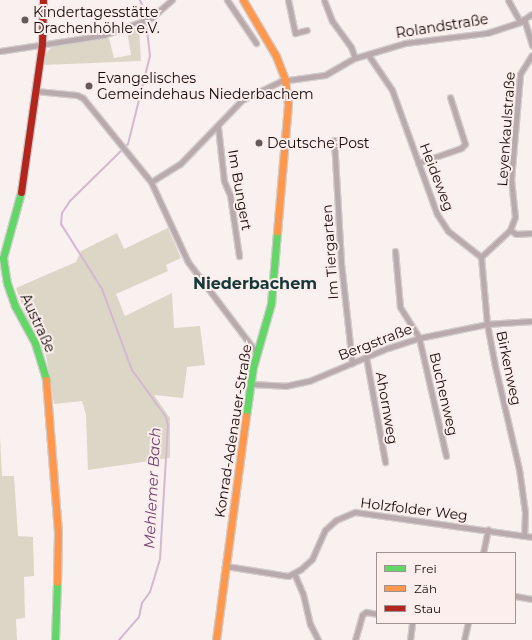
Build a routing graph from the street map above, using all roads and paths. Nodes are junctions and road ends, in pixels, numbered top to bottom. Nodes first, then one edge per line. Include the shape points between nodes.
1 (43, 0) edge
2 (172, 0) edge
3 (228, 0) edge
4 (243, 0) edge
5 (288, 0) edge
6 (324, 0) edge
7 (508, 0) edge
8 (532, 14) edge
9 (522, 21) junction
10 (307, 30) dead end
11 (256, 42) dead end
12 (42, 44) junction
13 (532, 46) edge
14 (0, 50) edge
15 (532, 55) edge
16 (369, 56) junction
17 (355, 58) junction
18 (285, 80) junction
19 (36, 91) junction
20 (450, 97) dead end
21 (218, 127) junction
22 (334, 140) dead end
23 (418, 163) junction
24 (151, 182) junction
25 (510, 230) junction
26 (532, 233) edge
27 (394, 251) dead end
28 (238, 256) dead end
29 (481, 258) junction
30 (532, 321) edge
31 (488, 324) junction
32 (419, 338) junction
33 (256, 352) junction
34 (366, 357) junction
35 (352, 363) junction
36 (251, 384) junction
37 (446, 456) dead end
38 (385, 462) dead end
39 (488, 530) junction
40 (524, 536) junction
41 (532, 537) edge
42 (483, 552) edge
43 (226, 566) junction
44 (294, 573) junction
45 (516, 596) edge
46 (532, 599) edge
47 (376, 614) edge
48 (412, 624) edge
49 (468, 624) edge
50 (56, 640) edge
51 (216, 640) edge
52 (318, 640) edge
53 (355, 640) edge
54 (410, 640) edge
55 (464, 640) edge

1 - 12 main road, Austraße
2 - 12 street via 151,18 104,35
3 - 11 street
4 - 18 main road, Konrad-Adenauer-Straße via 276,56
5 - 10 street via 295,33
6 - 17 street via 332,21 351,47
7 - 9 street
8 - 9 street, Rolandstraße
9 - 13 street
9 - 16 street, Rolandstraße via 487,33 406,43
12 - 14 street
12 - 19 main road, Austraße
15 - 25 street, Leyenkaulstraße via 520,74 512,180 516,213
16 - 17 street, Rolandstraße
16 - 23 street, Heideweg via 392,90
17 - 18 street via 325,75
18 - 21 street via 242,100
18 - 33 main road, Konrad-Adenauer-Straße via 288,104 287,136 273,288
19 - 24 street via 77,95 83,98
19 - 50 main road, Austraße via 19,203 3,258 7,283 15,306 35,343 45,371 58,533
20 - 23 street via 465,144 461,148
21 - 24 street via 180,164
21 - 28 street, Im Bungert via 224,182 230,195
22 - 35 street, Im Tiergarten via 341,263
23 - 29 street, Heideweg via 437,214 448,232
24 - 33 street via 188,262
25 - 26 street via 516,234
25 - 29 street, Leyenkaulstraße
27 - 32 street, Buchenweg via 400,307
29 - 31 street
30 - 31 street, Bergstraße
31 - 32 street, Bergstraße
31 - 40 street, Birkenweg via 519,469 525,512
32 - 34 street, Bergstraße
32 - 37 street, Buchenweg
33 - 36 main road, Konrad-Adenauer-Straße
34 - 35 street, Bergstraße
34 - 38 street, Ahornweg
35 - 36 street, Bergstraße via 309,381 285,386
36 - 43 main road, Konrad-Adenauer-Straße
39 - 40 street, Holzfolder Weg
39 - 42 street
39 - 44 street, Holzfolder Weg via 355,512 336,520 325,530 312,559
40 - 41 street, Holzfolder Weg
43 - 44 street via 275,575 288,576
43 - 51 main road, Konrad-Adenauer-Straße
44 - 52 street via 303,594 310,624
45 - 46 street
47 - 53 street via 366,612 362,615
48 - 54 street
49 - 55 street

